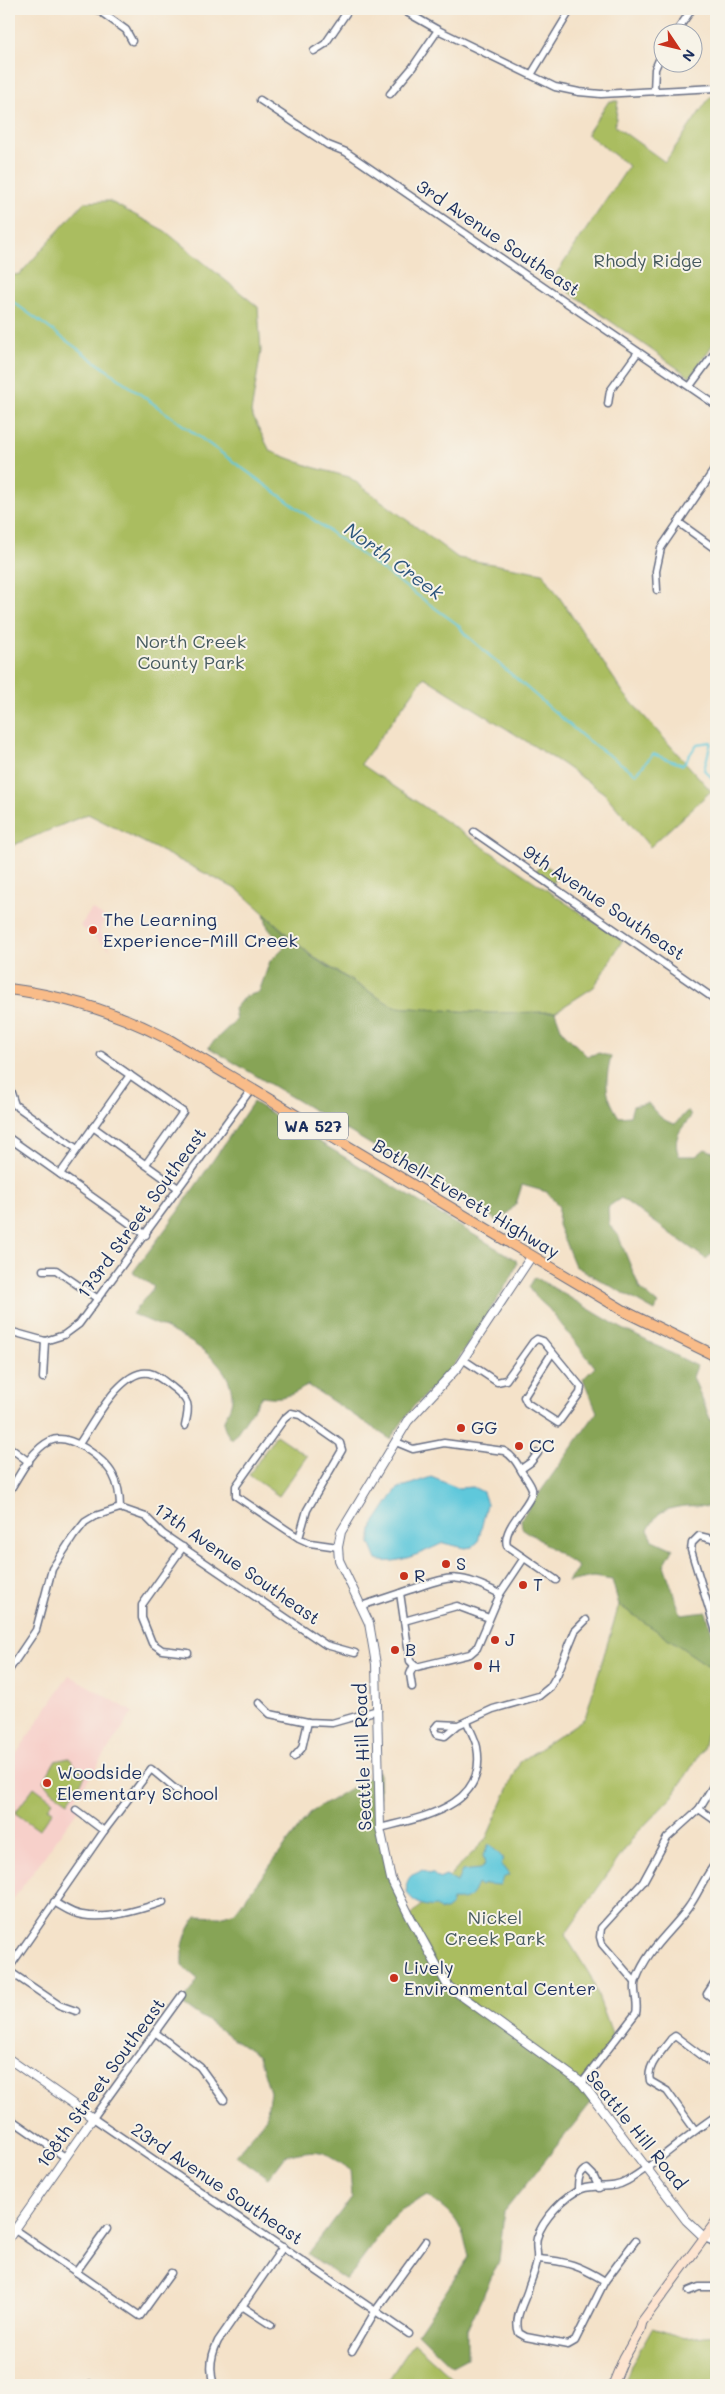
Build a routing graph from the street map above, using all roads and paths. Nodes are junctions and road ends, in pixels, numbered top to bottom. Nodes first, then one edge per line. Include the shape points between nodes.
1 (97, 9) edge
2 (349, 9) edge
3 (402, 9) edge
4 (571, 9) edge
5 (692, 9) edge
6 (683, 22) edge
7 (438, 30) junction
8 (132, 41) dead end
9 (314, 51) dead end
10 (655, 72) edge
11 (531, 75) junction
12 (716, 88) edge
13 (654, 91) junction
14 (390, 94) dead end
15 (260, 100) dead end
16 (716, 351) edge
17 (638, 352) junction
18 (690, 386) junction
19 (608, 404) dead end
20 (716, 404) edge
21 (716, 467) edge
22 (678, 522) junction
23 (714, 548) dead end
24 (657, 590) dead end
25 (474, 832) dead end
26 (9, 989) edge
27 (716, 1000) edge
28 (101, 1054) dead end
29 (130, 1075) junction
30 (9, 1087) edge
31 (252, 1089) junction
32 (93, 1127) junction
33 (9, 1138) edge
34 (78, 1149) junction
35 (146, 1164) junction
36 (60, 1174) junction
37 (178, 1188) junction
38 (146, 1235) junction
39 (531, 1257) junction
40 (42, 1270) dead end
41 (98, 1300) junction
42 (9, 1331) edge
43 (45, 1341) junction
44 (552, 1353) junction
45 (716, 1356) edge
46 (464, 1360) junction
47 (43, 1378) dead end
48 (185, 1426) dead end
49 (396, 1442) junction
50 (79, 1444) junction
51 (9, 1447) edge
52 (538, 1453) dead end
53 (29, 1462) junction
54 (521, 1470) junction
55 (9, 1492) edge
56 (120, 1508) junction
57 (299, 1538) junction
58 (715, 1540) edge
59 (183, 1547) junction
60 (338, 1547) junction
61 (524, 1558) junction
62 (556, 1580) dead end
63 (400, 1593) junction
64 (500, 1594) junction
65 (361, 1606) junction
66 (489, 1618) junction
67 (714, 1618) edge
68 (586, 1620) dead end
69 (404, 1621) junction
70 (716, 1632) edge
71 (188, 1653) dead end
72 (355, 1653) dead end
73 (414, 1665) junction
74 (9, 1670) edge
75 (412, 1687) dead end
76 (259, 1704) dead end
77 (378, 1710) junction
78 (308, 1722) junction
79 (467, 1722) junction
80 (458, 1725) dead end
81 (294, 1757) dead end
82 (716, 1781) edge
83 (180, 1792) dead end
84 (699, 1809) junction
85 (76, 1810) dead end
86 (716, 1821) edge
87 (380, 1828) junction
88 (104, 1830) junction
89 (716, 1863) edge
90 (54, 1902) junction
91 (163, 1902) dead end
92 (9, 1969) edge
93 (716, 1980) edge
94 (635, 1982) junction
95 (182, 1995) dead end
96 (716, 2001) edge
97 (76, 2010) dead end
98 (156, 2032) junction
99 (9, 2059) edge
100 (716, 2067) edge
101 (582, 2083) junction
102 (224, 2100) dead end
103 (716, 2116) edge
104 (9, 2118) edge
105 (93, 2118) junction
106 (695, 2130) junction
107 (66, 2157) junction
108 (648, 2168) junction
109 (599, 2188) junction
110 (578, 2191) junction
111 (716, 2222) edge
112 (107, 2229) dead end
113 (14, 2230) junction
114 (9, 2237) edge
115 (705, 2238) junction
116 (426, 2241) dead end
117 (635, 2241) dead end
118 (716, 2243) edge
119 (283, 2247) junction
120 (538, 2258) junction
121 (76, 2272) junction
122 (171, 2273) dead end
123 (605, 2281) junction
124 (716, 2287) edge
125 (688, 2291) dead end
126 (242, 2306) junction
127 (376, 2310) junction
128 (271, 2325) dead end
129 (409, 2334) dead end
130 (352, 2351) dead end
131 (213, 2385) edge
132 (613, 2385) edge

1 - 8 street via 126,30
2 - 9 street via 325,44
3 - 7 street
4 - 11 street
5 - 6 street
7 - 11 street
7 - 14 street
10 - 13 street
11 - 13 street via 556,87 579,92
12 - 13 street
15 - 17 street, 3rd Avenue Southeast via 328,145 346,152
16 - 18 street
17 - 18 street, 3rd Avenue Southeast
17 - 19 street via 610,391
18 - 20 street, 3rd Avenue Southeast
21 - 22 street
22 - 23 street
22 - 24 street via 661,548 656,570
25 - 27 street, 9th Avenue Southeast
26 - 31 main road, Bothell-Everett Highway / WA 527 via 64,998 125,1018 166,1038
28 - 29 street
29 - 32 street
29 - 35 street via 183,1112
30 - 34 street via 15,1105
31 - 37 street, 173rd Street Southeast
31 - 39 main road, Bothell-Everett Highway / WA 527
32 - 34 street
32 - 35 street
33 - 36 street
34 - 36 street
35 - 37 street
36 - 38 street
37 - 38 street, 173rd Street Southeast
38 - 41 street, 173rd Street Southeast
39 - 45 main road, Bothell-Everett Highway / WA 527 via 626,1312
39 - 46 street, Seattle Hill Road
40 - 41 street via 56,1270
41 - 43 street, 173rd Street Southeast via 79,1324 64,1335
42 - 43 street
43 - 47 street
44 - 44 street via 581,1387 558,1423 527,1403 524,1397
44 - 46 street via 543,1341 537,1339 506,1380 497,1382
46 - 49 street, Seattle Hill Road via 447,1382 418,1408
48 - 50 street via 189,1409 186,1398 158,1376 139,1373 122,1384
49 - 54 street via 413,1450 444,1442 504,1451
49 - 60 street, Seattle Hill Road via 346,1522
50 - 53 street via 56,1439 47,1442
50 - 56 street via 113,1474 120,1493
51 - 53 street
52 - 54 street
53 - 55 street
54 - 61 street via 532,1492 513,1522 506,1542
56 - 59 street, 17th Avenue Southeast via 146,1517
56 - 74 street via 85,1522 73,1537 52,1569 36,1630
57 - 57 street via 307,1510 339,1459 342,1447 307,1420 291,1413 235,1491 239,1498
57 - 60 street
58 - 67 street via 699,1536 690,1550
59 - 71 street via 142,1605 142,1618 152,1643 162,1650
59 - 72 street, 17th Avenue Southeast via 326,1645
60 - 65 street, Seattle Hill Road via 343,1572
61 - 62 street
61 - 64 street
63 - 64 street via 458,1577
63 - 65 street
63 - 69 street
64 - 66 street
65 - 77 street, Seattle Hill Road via 369,1623 376,1664
66 - 69 street via 457,1606
66 - 73 street via 473,1653 422,1666
67 - 70 street
68 - 79 street via 575,1631 550,1687 539,1696 493,1709
69 - 73 street via 410,1661
73 - 75 street via 410,1674
76 - 78 street via 270,1714
77 - 78 street via 332,1723
77 - 87 street, Seattle Hill Road
78 - 81 street via 302,1748
79 - 80 street
79 - 87 street via 477,1746 478,1758 473,1784 465,1794 436,1814
82 - 84 street
83 - 88 street via 151,1769
84 - 86 street
84 - 94 street via 667,1838 643,1882 601,1928 602,1944
85 - 88 street
87 - 101 street, Seattle Hill Road via 391,1879 448,1986
88 - 90 street
89 - 94 street via 687,1909 660,1938
90 - 91 street via 83,1916 128,1914
90 - 92 street
92 - 97 street via 59,2005
93 - 96 street via 707,1994
94 - 101 street via 636,2013
95 - 98 street, 168th Street Southeast
98 - 102 street via 200,2067
98 - 105 street, 168th Street Southeast
99 - 105 street, 23rd Avenue Southeast
100 - 106 street via 675,2036 650,2068 650,2081 667,2091
101 - 108 street, Seattle Hill Road
103 - 106 street
104 - 107 street
105 - 107 street, 168th Street Southeast
105 - 119 street, 23rd Avenue Southeast
106 - 108 street
107 - 113 street, 168th Street Southeast
108 - 109 street via 616,2187
108 - 115 street, Seattle Hill Road via 686,2220
109 - 110 street
109 - 110 street via 594,2174 587,2169 580,2176
110 - 120 street via 561,2202 538,2236 535,2247
111 - 115 main road
112 - 121 street
113 - 114 street, 168th Street Southeast
113 - 121 street
115 - 118 street
115 - 132 main road via 676,2278 675,2285 640,2330
116 - 127 street
117 - 123 street
119 - 126 street
119 - 127 street, 23rd Avenue Southeast
120 - 123 street via 568,2261
120 - 123 street via 517,2319 519,2333 526,2338 568,2345 580,2335
121 - 122 street via 140,2316
124 - 125 street
126 - 128 street
126 - 131 street via 213,2351
127 - 129 street, 23rd Avenue Southeast
127 - 130 street

